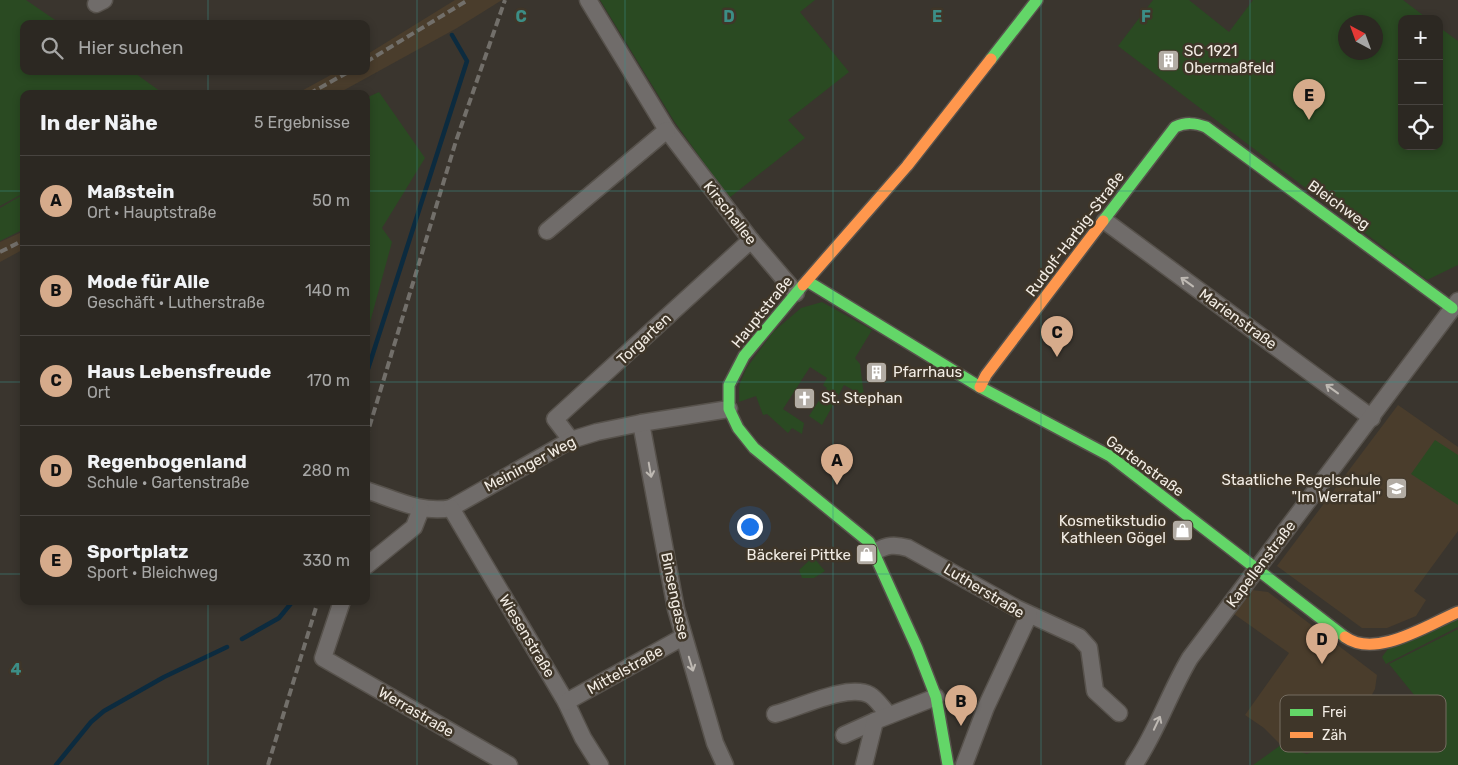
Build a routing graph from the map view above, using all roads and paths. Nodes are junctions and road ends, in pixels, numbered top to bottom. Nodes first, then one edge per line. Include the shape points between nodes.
1 (588, 0) edge
2 (1037, 0) edge
3 (1206, 127) joint
4 (667, 130) junction
5 (1105, 221) junction
6 (547, 231) dead end
7 (751, 240) junction
8 (802, 287) junction
9 (1455, 304) edge
10 (980, 386) junction
11 (729, 409) junction
12 (1372, 418) junction
13 (641, 422) junction
14 (571, 440) junction
15 (370, 491) edge
16 (422, 508) junction
17 (451, 508) junction
18 (874, 552) junction
19 (370, 563) edge
20 (1257, 569) junction
21 (341, 605) edge
22 (1458, 612) edge
23 (1029, 615) junction
24 (683, 637) junction
25 (936, 697) junction
26 (566, 702) junction
27 (1119, 713) dead end
28 (775, 714) dead end
29 (882, 718) junction
30 (844, 735) dead end
31 (509, 765) edge
32 (600, 765) edge
33 (725, 765) edge
34 (864, 765) edge
35 (948, 765) edge
36 (964, 765) edge
37 (1134, 765) edge

1 - 4 street, Kirschallee
2 - 8 street, Hauptstraße via 907,166
3 - 5 street, Rudolf-Harbig-Straße via 1184,122 1174,127
3 - 9 street, Bleichweg
4 - 6 street
4 - 7 street, Kirschallee
5 - 10 street, Rudolf-Harbig-Straße
12 -> 5 street, Marienstraße
7 - 8 street, Kirschallee
7 - 14 street, Torgarten via 556,419
8 - 10 street, Gartenstraße
8 - 11 street, Hauptstraße via 744,356 729,385
9 - 12 street, Kapellenstraße
10 - 20 street, Gartenstraße via 1110,456
11 - 13 street, Meininger Weg
11 - 18 street, Hauptstraße via 738,428 754,448 856,529
12 - 20 street, Kapellenstraße
13 - 14 street, Meininger Weg
13 -> 24 street, Binsengasse
14 - 17 street, Meininger Weg
15 - 16 street, Meininger Weg
16 - 17 street, Meininger Weg
16 - 19 street via 414,527
17 - 26 street, Wiesenstraße
18 - 23 street, Lutherstraße via 896,544 908,548
18 - 25 street, Hauptstraße via 914,639
20 - 22 street, Gartenstraße via 1348,639 1365,646 1382,645
37 -> 20 street, Kapellenstraße via 1190,658
21 - 31 street, Werrastraße via 323,658
23 - 27 street via 1079,637 1089,648 1094,691
23 - 36 street, Lutherstraße via 986,707
24 - 26 street, Mittelstraße
24 -> 33 street, Binsengasse via 715,743
25 - 29 street
25 - 35 street, Hauptstraße
26 - 32 street, Wiesenstraße
28 - 29 street via 856,691 870,695
29 - 30 street
29 - 34 street

